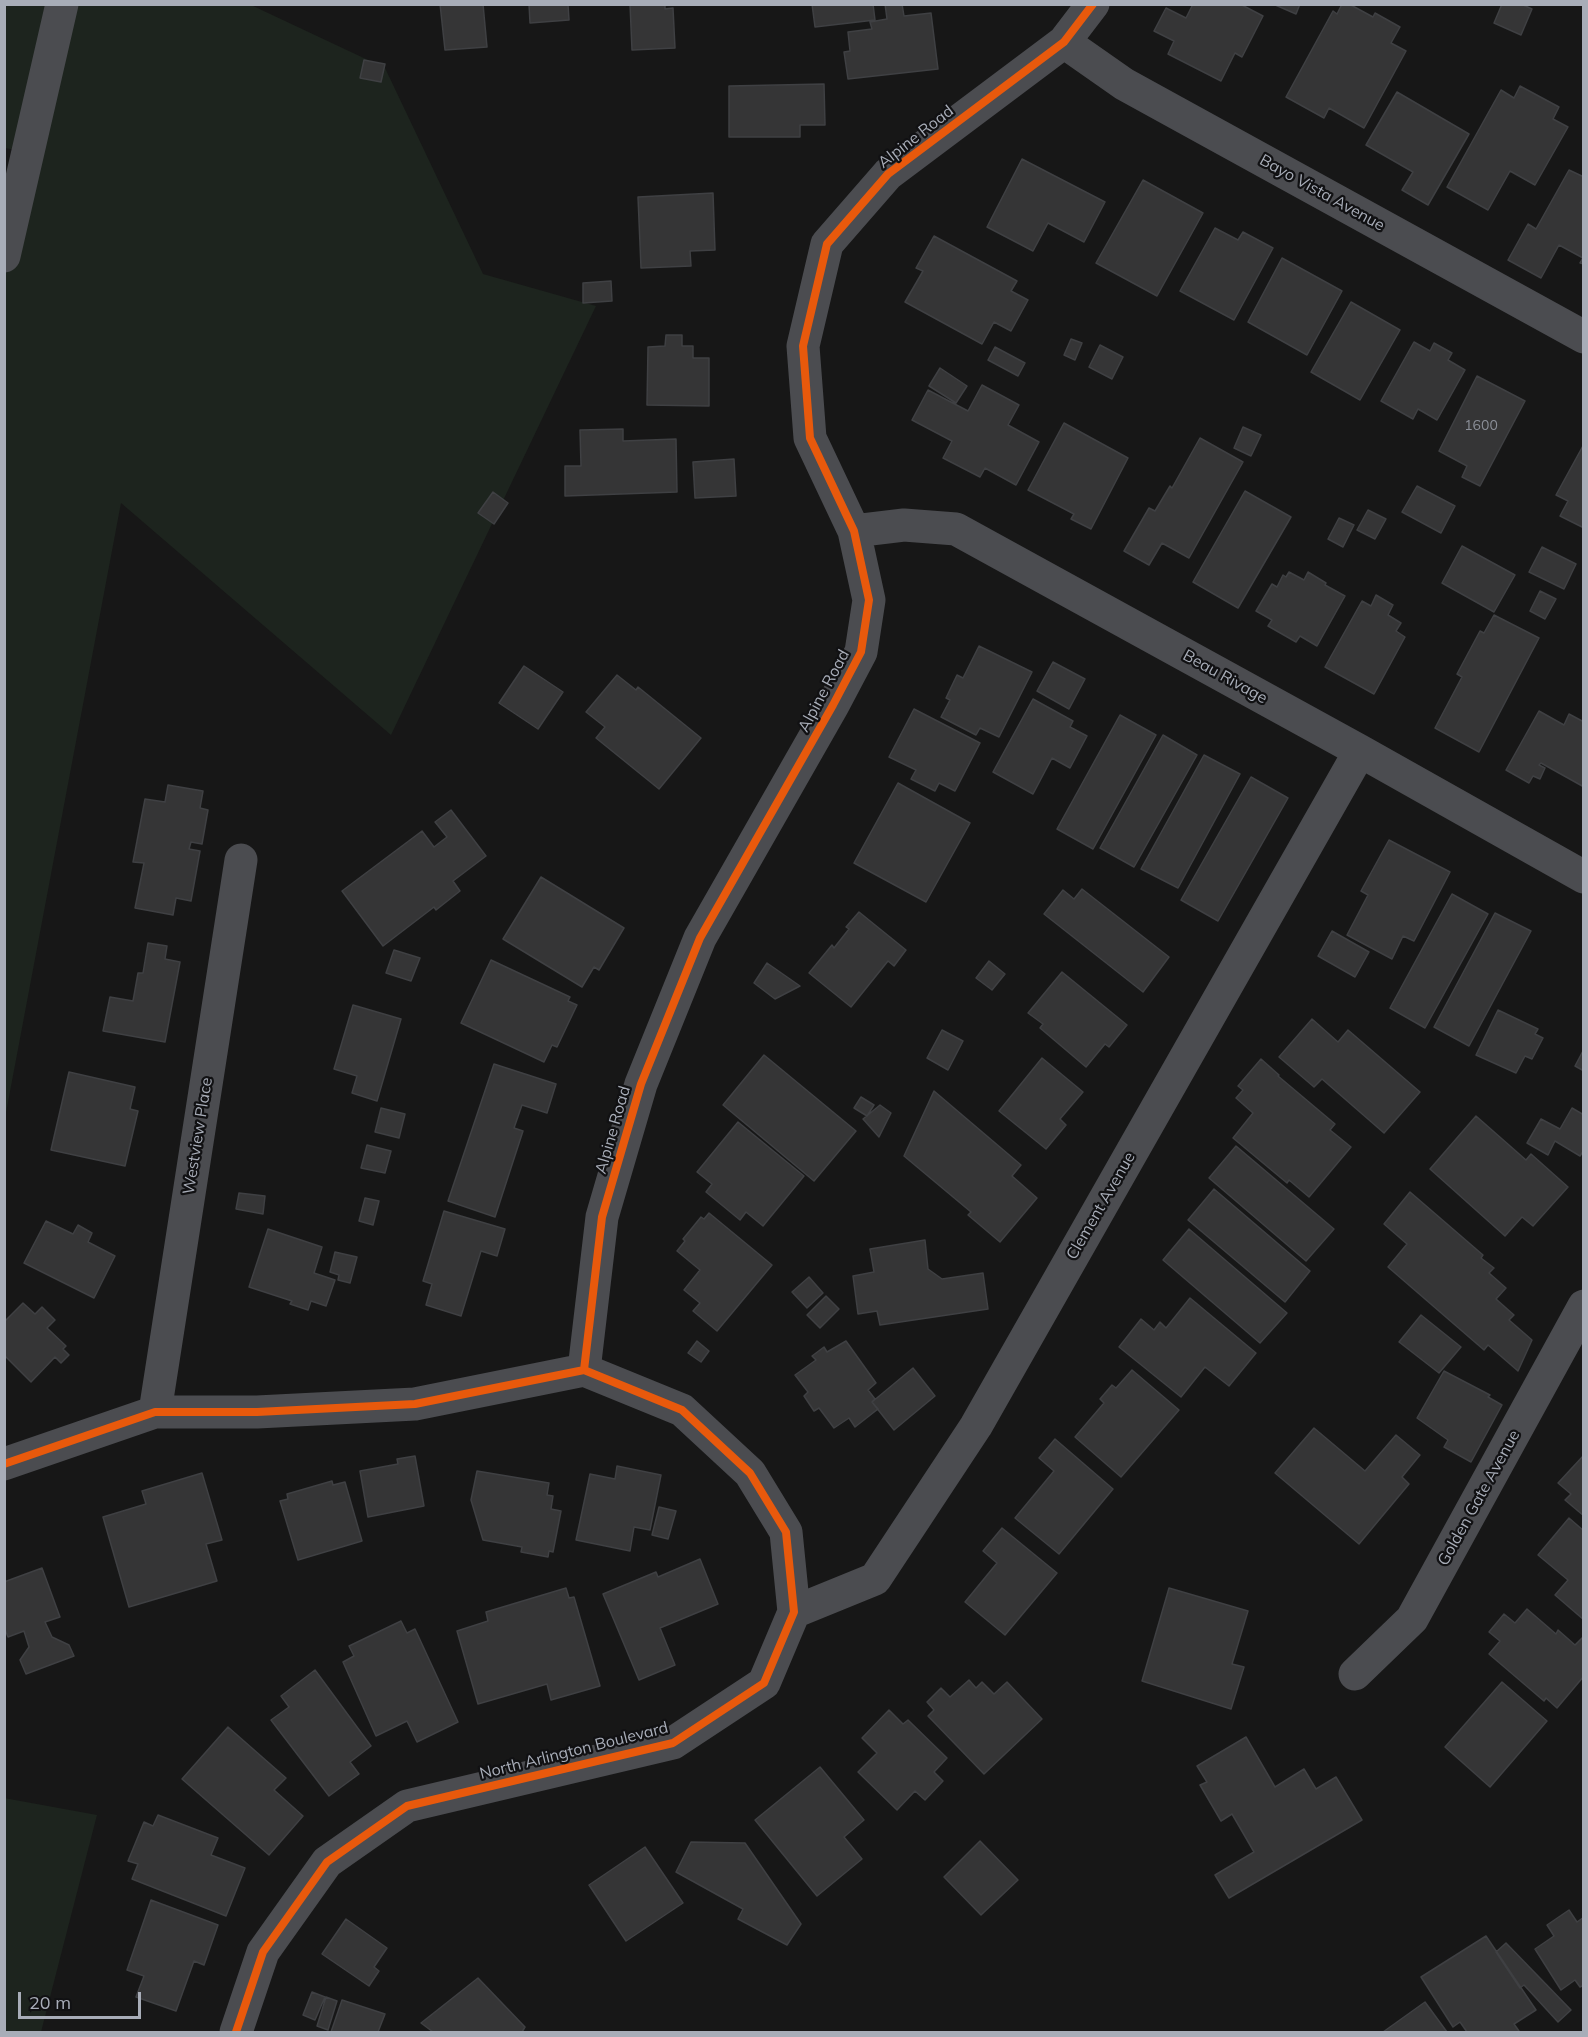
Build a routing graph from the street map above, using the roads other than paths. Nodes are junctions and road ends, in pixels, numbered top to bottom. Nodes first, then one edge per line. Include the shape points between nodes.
1 (62, 4) edge
2 (1093, 4) edge
3 (1064, 42) junction
4 (4, 256) edge
5 (1584, 337) edge
6 (854, 531) junction
7 (1360, 751) junction
8 (241, 860) dead end
9 (1584, 877) edge
10 (1584, 1306) edge
11 (584, 1370) junction
12 (155, 1412) junction
13 (4, 1464) edge
14 (794, 1612) junction
15 (1355, 1674) dead end
16 (236, 2032) edge

1 - 4 street
2 - 3 street, Alpine Road
3 - 5 street, Bayo Vista Avenue via 1124,84
3 - 6 street, Alpine Road via 888,174 827,243 803,346 810,438
6 - 7 street, Beau Rivage via 904,525 956,529
6 - 11 street, Alpine Road via 870,600 861,652 700,938 641,1084 602,1217
7 - 9 street, Beau Rivage
7 - 14 street, Clement Avenue via 976,1426 875,1578
8 - 12 street, Westview Place
10 - 15 street, Golden Gate Avenue via 1412,1619
11 - 12 street via 415,1404 257,1412
11 - 14 street, North Arlington Boulevard via 682,1410 750,1473 786,1532
12 - 13 street
14 - 16 street, North Arlington Boulevard via 764,1683 673,1743 407,1806 327,1862 263,1952

